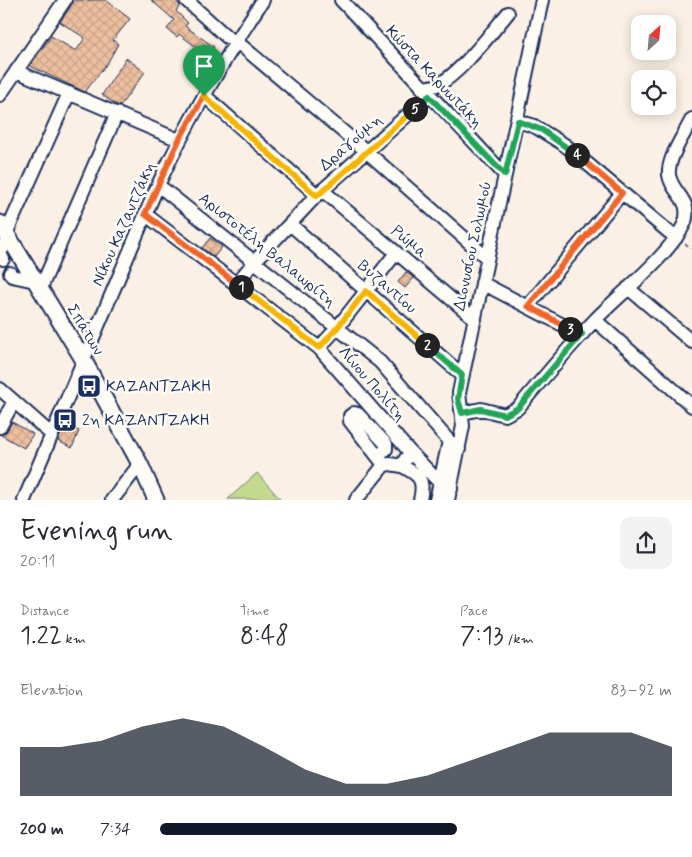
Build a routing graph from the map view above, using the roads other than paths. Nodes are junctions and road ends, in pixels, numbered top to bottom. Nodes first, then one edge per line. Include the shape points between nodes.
1 (66, 0) edge
2 (186, 0) edge
3 (263, 0) edge
4 (341, 0) edge
5 (542, 0) edge
6 (508, 13) dead end
7 (235, 42) junction
8 (16, 71) junction
9 (426, 92) junction
10 (68, 93) junction
11 (0, 95) edge
12 (204, 96) junction
13 (116, 113) junction
14 (692, 119) edge
15 (518, 121) junction
16 (179, 140) junction
17 (366, 151) junction
18 (505, 175) junction
19 (158, 185) junction
20 (320, 193) junction
21 (622, 193) junction
22 (689, 204) edge
23 (145, 214) junction
24 (290, 224) junction
25 (4, 230) edge
26 (676, 238) junction
27 (396, 252) junction
28 (488, 258) junction
29 (3, 259) dead end
30 (255, 261) junction
31 (10, 273) dead end
32 (482, 283) junction
33 (236, 284) junction
34 (38, 285) junction
35 (628, 288) junction
36 (366, 291) junction
37 (528, 306) junction
38 (475, 318) junction
39 (595, 320) junction
40 (337, 328) junction
41 (582, 334) junction
42 (692, 342) edge
43 (319, 348) junction
44 (83, 359) junction
45 (462, 375) junction
46 (0, 389) edge
47 (14, 401) junction
48 (692, 406) edge
49 (462, 413) junction
50 (692, 414) edge
51 (0, 427) edge
52 (52, 434) junction
53 (454, 446) junction
54 (409, 451) junction
55 (140, 464) junction
56 (402, 466) junction
57 (439, 482) junction
58 (450, 494) edge
59 (24, 500) edge
60 (112, 500) edge
61 (156, 500) edge
62 (356, 500) edge
63 (420, 500) edge
64 (436, 500) edge

1 - 8 street
2 - 7 street
3 - 7 street, Νίκου Καζαντζάκη
4 - 9 street, Κώστα Καρυωτάκη
5 - 15 street, Διονυσίου Σολωμού
6 - 9 street via 474,52
7 - 12 street, Νίκου Καζαντζάκη
7 - 17 street
8 - 10 street
8 - 11 street
9 - 17 street, Δραγούμη
9 - 18 street, Κώστα Καρυωτάκη
10 - 13 street
10 - 25 street
12 - 16 street, Νίκου Καζαντζάκη
12 - 20 street, Ρώμα
13 - 16 street
13 - 34 street
14 - 22 street via 675,152 669,175
15 - 18 street, Διονυσίου Σολωμού
15 - 21 street via 558,140
16 - 19 street, Νίκου Καζαντζάκη
17 - 20 street, Δραγούμη
17 - 28 street
18 - 28 street, Διονυσίου Σολωμού
19 - 23 street, Νίκου Καζαντζάκη
19 - 30 street, Αριστοτέλη Βαλαωρίτη
20 - 24 street, Δραγούμη
20 - 27 street, Ρώμα
21 - 26 street
21 - 37 street
22 - 26 street via 686,221
23 - 33 street, Λίνου Πολίτη
23 - 44 street, Νίκου Καζαντζάκη
24 - 30 street, Δραγούμη
24 - 36 street, Βυζαντίου
25 - 29 street via 0,254
25 - 34 main road, Σπάτων
26 - 35 street
27 - 36 street
27 - 38 street, Ρώμα
28 - 32 street, Διονυσίου Σολωμού
30 - 33 street, Δραγούμη
30 - 40 street, Αριστοτέλη Βαλαωρίτη
31 - 34 street
32 - 37 street
32 - 38 street, Διονυσίου Σολωμού
33 - 43 street, Λίνου Πολίτη
34 - 44 main road, Σπάτων
35 - 39 street
35 - 42 street
36 - 40 street
36 - 45 street, Βυζαντίου
37 - 41 street
38 - 45 street, Διονυσίου Σολωμού
39 - 41 street
39 - 48 street
40 - 43 street
40 - 53 street, Αριστοτέλη Βαλαωρίτη via 380,362
41 - 49 street via 513,412 505,415 481,409
43 - 54 street, Λίνου Πολίτη
44 - 52 street, Νίκου Καζαντζάκη
44 - 55 main road, Σπάτων
45 - 49 street, Διονυσίου Σολωμού via 458,399
46 - 47 street
47 - 51 street
47 - 52 street
48 - 50 street
49 - 53 street, Διονυσίου Σολωμού via 463,426
52 - 59 street, Νίκου Καζαντζάκη
53 - 57 street
53 - 58 street, Διονυσίου Σολωμού
54 - 56 street
54 - 57 street, Λίνου Πολίτη
55 - 60 street
55 - 61 main road, Σπάτων
56 - 62 street via 381,461
56 - 63 street via 422,482
57 - 58 street, Λίνου Πολίτη
57 - 64 street

